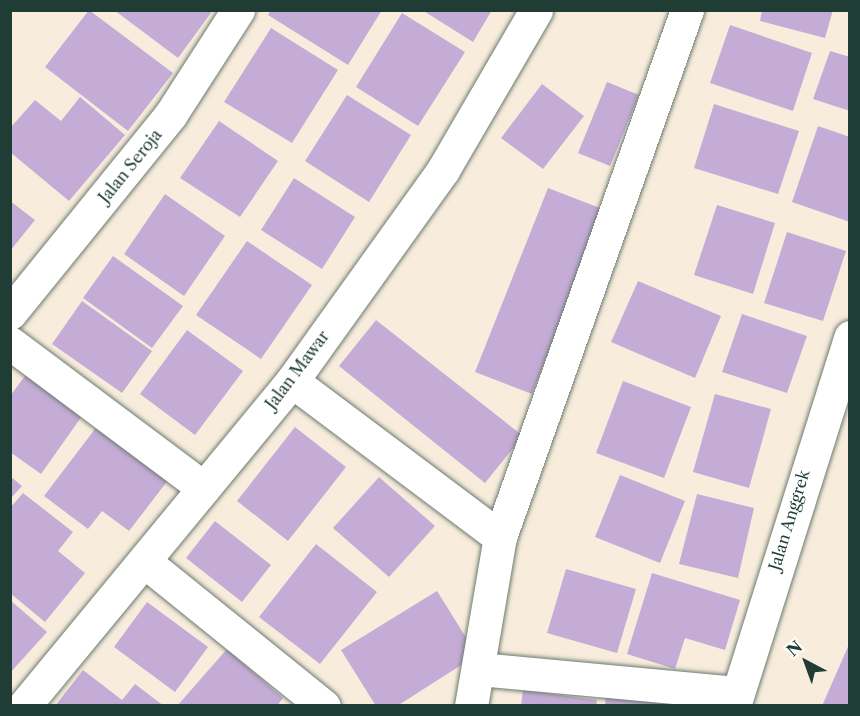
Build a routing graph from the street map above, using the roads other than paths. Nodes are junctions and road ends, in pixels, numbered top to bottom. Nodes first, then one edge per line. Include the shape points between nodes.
1 (238, 10) edge
2 (536, 10) edge
3 (687, 10) edge
4 (10, 313) edge
5 (849, 337) edge
6 (10, 343) edge
7 (292, 381) junction
8 (204, 488) junction
9 (500, 537) junction
10 (144, 561) junction
11 (479, 669) junction
12 (735, 699) edge
13 (24, 705) edge
14 (324, 705) edge
15 (471, 705) edge

1 - 4 street, Jalan Seroja via 171,114
2 - 7 street, Jalan Mawar via 443,170
3 - 9 street
5 - 12 street, Jalan Anggrek
6 - 8 street
7 - 8 street, Jalan Mawar
7 - 9 street
8 - 10 street, Jalan Mawar
9 - 11 street
10 - 13 street, Jalan Mawar
10 - 14 street
11 - 12 street
11 - 15 street

